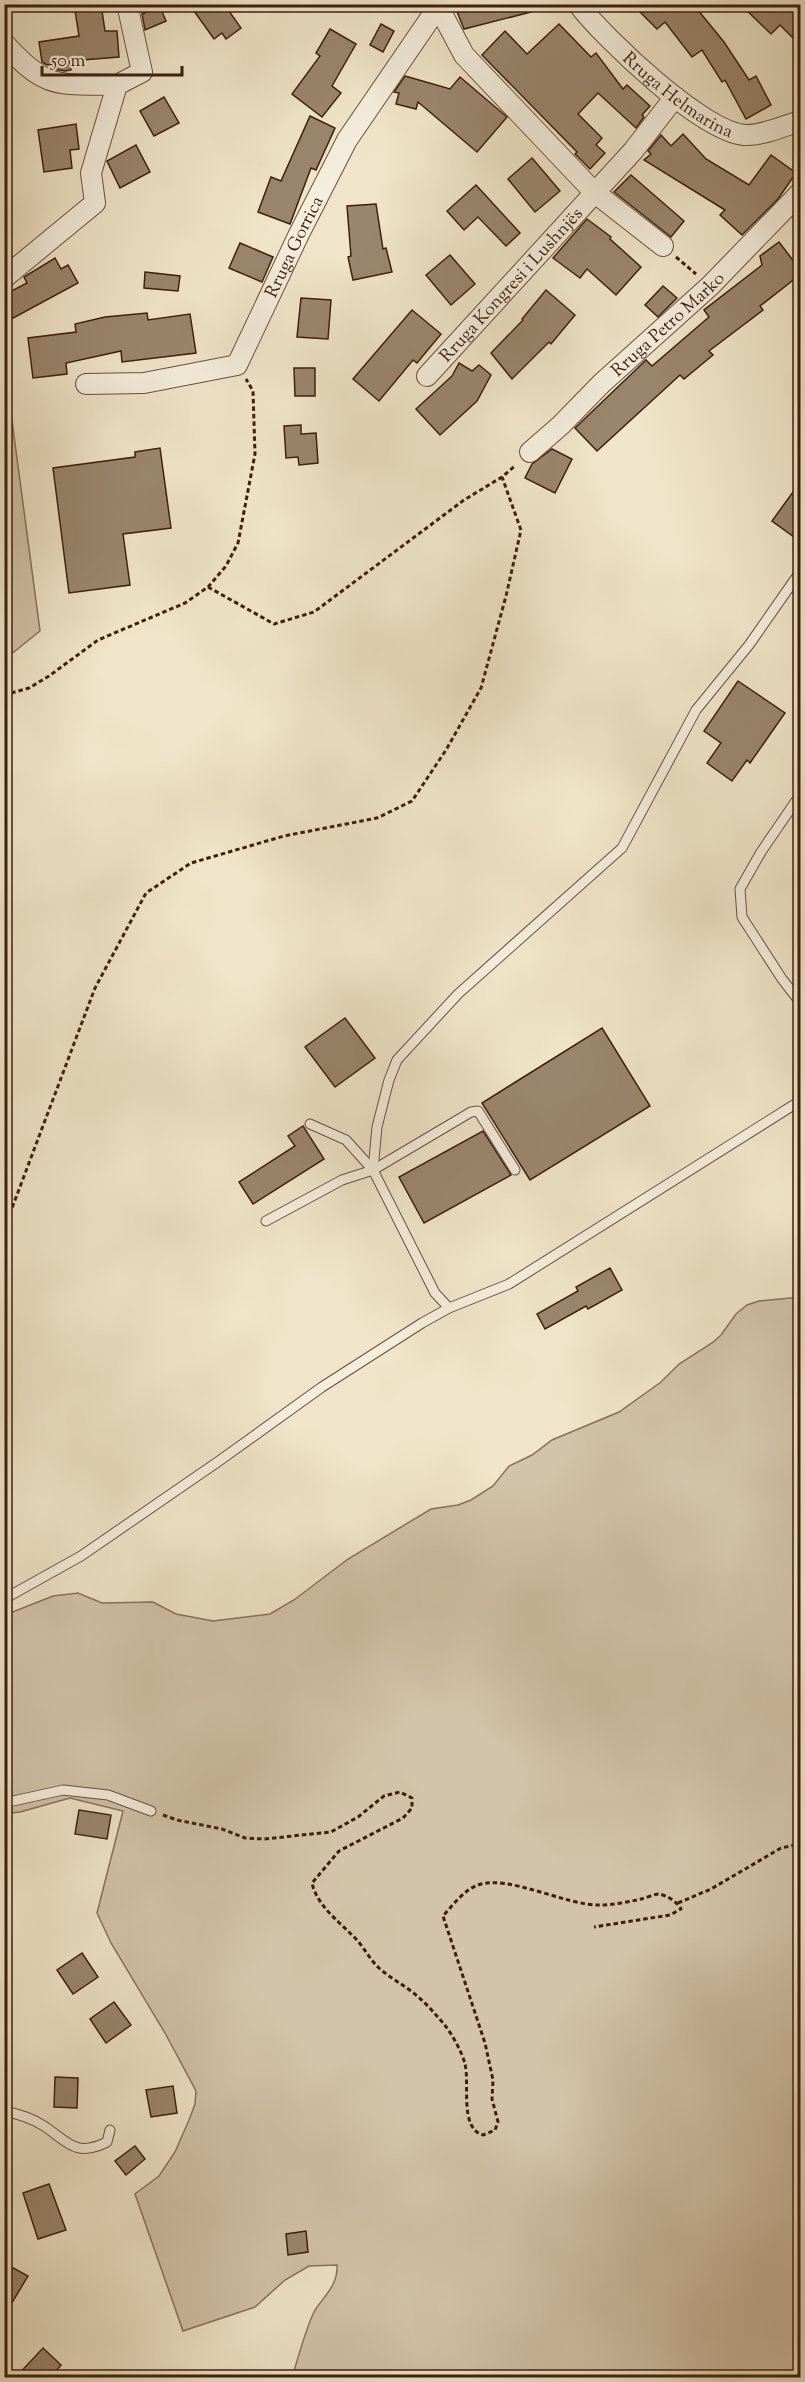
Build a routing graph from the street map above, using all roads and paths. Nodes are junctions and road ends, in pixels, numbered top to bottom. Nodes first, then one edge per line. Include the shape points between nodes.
1 (127, 4) edge
2 (578, 4) edge
3 (440, 6) edge
4 (4, 43) edge
5 (117, 85) junction
6 (675, 97) junction
7 (801, 121) edge
8 (594, 192) junction
9 (801, 193) edge
10 (663, 246) dead end
11 (4, 279) edge
12 (237, 365) junction
13 (428, 376) dead end
14 (86, 384) dead end
15 (530, 452) joint
16 (502, 477) junction
17 (801, 572) edge
18 (208, 587) junction
19 (4, 695) edge
20 (801, 795) edge
21 (801, 1002) edge
22 (801, 1101) edge
23 (310, 1124) dead end
24 (373, 1170) junction
25 (515, 1170) dead end
26 (4, 1220) edge
27 (266, 1221) dead end
28 (449, 1308) junction
29 (4, 1599) edge
30 (4, 1803) edge
31 (151, 1811) joint
32 (801, 1844) edge
33 (678, 1903) junction
34 (594, 1927) dead end
35 (4, 2111) edge
36 (110, 2130) dead end

1 - 5 street via 142,72
2 - 6 street, Rruga Helmarina via 606,36
3 - 8 street, Rruga Kongresi i Lushnjës via 464,55
3 - 12 street, Rruga Gorrica via 347,140
4 - 5 street via 41,78 62,84
5 - 11 street via 92,173 95,203
6 - 7 street, Rruga Helmarina via 730,132 748,135
6 - 8 street, Rruga Kongresi i Lushnjës via 633,151
8 - 10 street, Rruga Kongresi i Lushnjës
8 - 13 street, Rruga Kongresi i Lushnjës
9 - 15 street, Rruga Petro Marko via 710,286
12 - 14 street via 144,383
12 - 18 path via 253,392 255,454 238,543 226,566
15 - 16 path
16 - 18 path via 464,500 314,612 274,624
16 - 26 path via 521,530 481,688 412,801 377,818 284,836 190,863 146,893 95,988 12,1208
17 - 24 lane via 696,710 622,848 458,994 397,1060 377,1127
18 - 19 path via 185,603 98,640 29,688
20 - 21 lane via 740,889 742,917
22 - 28 lane via 509,1284
23 - 24 lane via 346,1140
24 - 25 lane via 478,1111
24 - 27 lane via 342,1180
24 - 28 lane via 435,1293
28 - 29 lane via 322,1387 81,1556
30 - 31 lane via 63,1790 108,1795
31 - 33 path via 245,1838 264,1839 330,1832 358,1817 384,1796 400,1792 412,1798 412,1808 403,1818 339,1851 312,1882 314,1892 376,1965 414,1993 446,2027 465,2062 468,2118 483,2135 495,2130 498,2122 492,2099 493,2080 478,2020 443,1916 477,1885 498,1884 600,1905 659,1894
32 - 33 path via 781,1848 711,1889
33 - 34 path via 681,1909 670,1915
35 - 36 lane via 43,2125 75,2148 101,2146 107,2142

